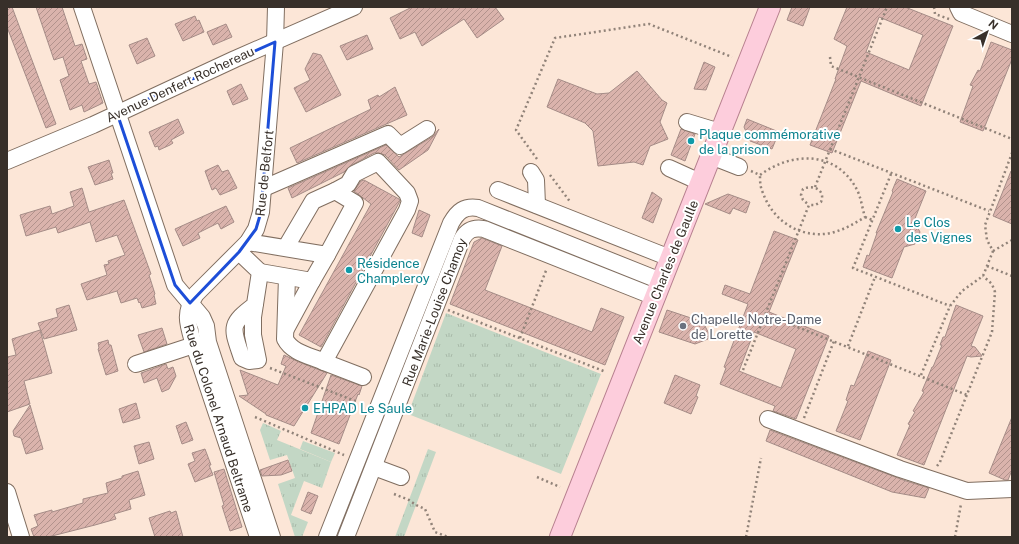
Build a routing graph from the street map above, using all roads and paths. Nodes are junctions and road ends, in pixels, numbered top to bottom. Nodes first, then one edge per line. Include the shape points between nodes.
1 (82, 7) edge
2 (276, 7) edge
3 (354, 7) edge
4 (770, 7) edge
5 (887, 7) edge
6 (958, 7) edge
7 (1012, 34) edge
8 (275, 42) junction
9 (830, 57) dead end
10 (748, 63) junction
11 (858, 78) junction
12 (117, 113) junction
13 (687, 122) dead end
14 (427, 129) dead end
15 (720, 132) junction
16 (1012, 139) edge
17 (830, 149) junction
18 (1012, 153) edge
19 (711, 156) junction
20 (7, 161) edge
21 (825, 161) junction
22 (535, 166) joint
23 (739, 167) joint
24 (669, 168) dead end
25 (548, 173) dead end
26 (891, 174) junction
27 (760, 175) junction
28 (700, 182) junction
29 (815, 187) junction
30 (264, 188) junction
31 (498, 190) dead end
32 (335, 191) junction
33 (536, 205) junction
34 (809, 205) junction
35 (576, 209) dead end
36 (989, 211) junction
37 (865, 217) junction
38 (872, 220) junction
39 (798, 231) junction
40 (1012, 240) edge
41 (244, 247) junction
42 (286, 248) junction
43 (993, 251) junction
44 (327, 255) junction
45 (670, 258) junction
46 (988, 266) junction
47 (260, 272) junction
48 (983, 276) junction
49 (1012, 276) edge
50 (287, 277) junction
51 (875, 277) junction
52 (312, 281) junction
53 (541, 284) dead end
54 (656, 294) junction
55 (190, 303) junction
56 (437, 305) junction
57 (950, 306) junction
58 (766, 314) junction
59 (284, 333) junction
60 (520, 338) junction
61 (834, 341) junction
62 (194, 345) junction
63 (848, 346) junction
64 (258, 360) joint
65 (324, 362) junction
66 (136, 364) dead end
67 (743, 370) dead end
68 (606, 372) dead end
69 (921, 375) junction
70 (362, 377) dead end
71 (967, 394) junction
72 (358, 402) dead end
73 (255, 418) dead end
74 (768, 419) dead end
75 (802, 422) dead end
76 (348, 456) dead end
77 (761, 458) dead end
78 (374, 467) junction
79 (933, 469) dead end
80 (401, 477) dead end
81 (537, 477) dead end
82 (560, 486) dead end
83 (1012, 489) edge
84 (967, 491) junction
85 (7, 492) edge
86 (394, 494) dead end
87 (21, 537) edge
88 (258, 537) edge
89 (272, 537) edge
90 (327, 537) edge
91 (346, 537) edge
92 (448, 537) edge
93 (553, 537) edge
94 (560, 537) edge
95 (746, 537) edge
96 (955, 537) edge

1 - 12 street
2 - 8 street, Rue de Belfort
3 - 8 street, Avenue Denfert Rochereau
4 - 10 main road, Avenue Charles de Gaulle
5 - 11 path
6 - 7 street via 961,13
8 - 12 street, Avenue Denfert Rochereau
8 - 30 street, Rue de Belfort
9 - 11 path via 830,66
10 - 15 main road, Avenue Charles de Gaulle
10 - 22 path via 649,24 555,38 516,130
11 - 16 path
11 - 17 path
12 - 20 street, Avenue Denfert Rochereau
12 - 55 street via 175,285
13 - 15 street
14 - 30 street via 400,146 388,134
15 - 19 main road, Avenue Charles de Gaulle
17 - 21 path
17 - 26 path
18 - 36 path
19 - 23 street
19 - 28 main road, Avenue Charles de Gaulle
21 - 27 path via 804,157 786,160
21 - 29 path
21 - 37 path via 841,170 856,188
22 - 33 street
23 - 27 path
24 - 28 street
25 - 35 path
26 - 36 path
26 - 38 path
27 - 39 path via 762,192 771,210 784,223
28 - 45 main road, Avenue Charles de Gaulle
29 - 34 path via 823,198 815,205
29 - 34 path via 808,186 803,189 801,195
30 - 41 street, Rue de Belfort via 262,212 256,229
31 - 33 street
32 - 42 street via 313,201
32 - 44 street via 355,203
32 - 65 street via 348,184 354,174 378,162 407,193 410,201 408,210
33 - 45 street
34 - 39 path
36 - 43 path via 985,225 987,240
37 - 38 path
37 - 39 path via 831,233 813,234
38 - 51 path via 853,268
39 - 58 path
40 - 43 path
41 - 42 street
41 - 47 street
41 - 55 street, Rue de Belfort
42 - 44 street
43 - 46 path
44 - 52 street
45 - 54 main road, Avenue Charles de Gaulle
46 - 48 path
46 - 49 path
47 - 50 street
47 - 64 street via 252,335
48 - 57 path via 962,291
48 - 71 path via 992,284 995,292 992,332
50 - 52 street
50 - 59 street
51 - 57 path
51 - 63 path
52 - 59 street
53 - 60 path
54 - 56 street, Rue Marie-Louise Chamoy via 478,228 471,229 462,239
54 - 90 street via 478,208 470,206 461,209 451,223
54 - 93 street via 639,319 553,531
54 - 94 main road, Avenue Charles de Gaulle
55 - 62 street, Rue du Colonel Arnaud Beltrame via 187,313
55 - 89 street via 206,326 208,342
56 - 60 path
56 - 78 street, Rue Marie-Louise Chamoy
57 - 69 path
58 - 61 path
58 - 67 path
59 - 65 street via 291,347
60 - 68 path
61 - 63 path
61 - 75 path
62 - 66 street
62 - 88 street, Rue du Colonel Arnaud Beltrame
63 - 69 path
64 - 72 path via 264,366
65 - 70 street
69 - 71 path
71 - 79 path via 940,462
73 - 76 path
74 - 84 street via 900,469
77 - 95 path
78 - 80 street
78 - 91 street, Rue Marie-Louise Chamoy
81 - 82 path
83 - 84 street
84 - 96 path via 962,497
85 - 87 street
86 - 92 path via 425,509 435,532

